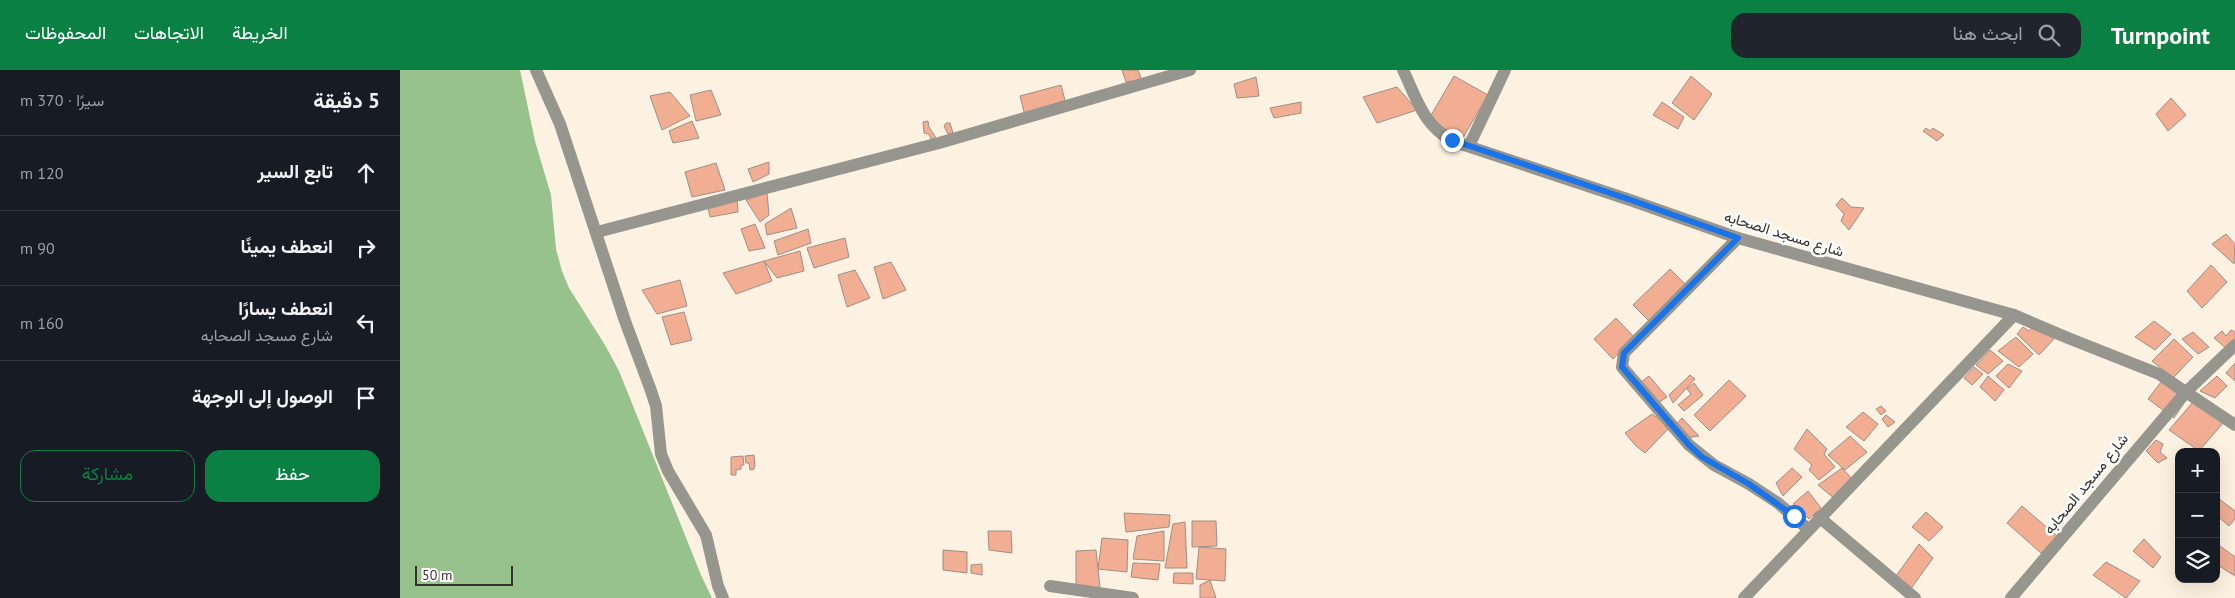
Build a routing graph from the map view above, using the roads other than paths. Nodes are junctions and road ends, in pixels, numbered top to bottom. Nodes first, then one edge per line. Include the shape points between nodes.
1 (536, 70) edge
2 (1190, 70) edge
3 (1505, 70) edge
4 (1404, 71) edge
5 (1469, 146) junction
6 (597, 232) junction
7 (1738, 238) junction
8 (2014, 315) junction
9 (2235, 345) edge
10 (2186, 392) junction
11 (2234, 422) edge
12 (1819, 517) junction
13 (1808, 529) junction
14 (1050, 586) dead end
15 (723, 598) edge
16 (1133, 598) edge
17 (1744, 598) edge
18 (1915, 598) edge
19 (2012, 598) edge

1 - 6 street via 560,124
2 - 6 street via 940,143
3 - 5 street
4 - 5 street, شارع مسجد الصحابه via 1433,128
5 - 7 street, شارع مسجد الصحابه
6 - 15 street via 656,406 661,454 706,535
7 - 8 street, شارع مسجد الصحابه
7 - 13 street via 1624,353 1622,367 1689,445 1714,465 1778,503
8 - 10 street, شارع مسجد الصحابه via 2148,369
8 - 12 street
9 - 10 street, شارع مسجد الصحابه
10 - 11 street, شارع مسجد الصحابه
10 - 19 street, شارع مسجد الصحابه
12 - 13 street
12 - 18 street
13 - 17 street
14 - 16 street

